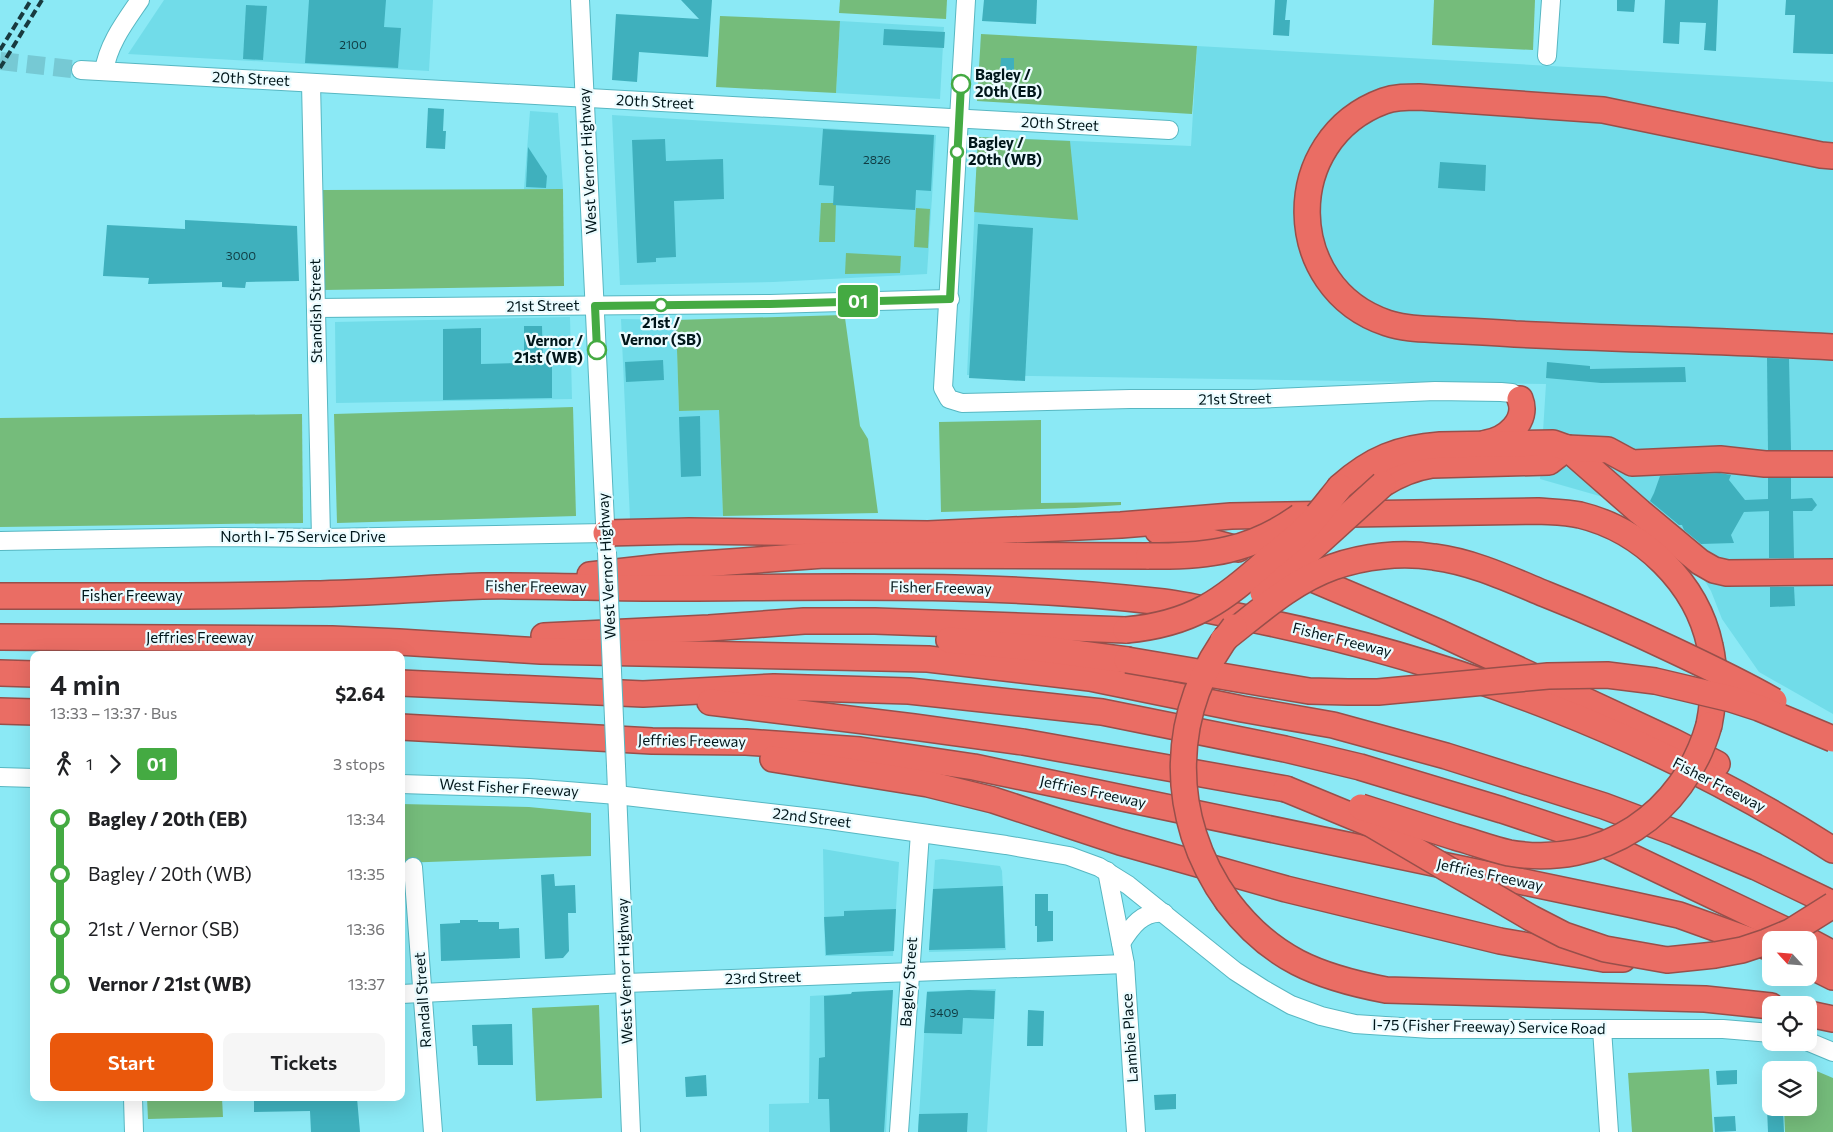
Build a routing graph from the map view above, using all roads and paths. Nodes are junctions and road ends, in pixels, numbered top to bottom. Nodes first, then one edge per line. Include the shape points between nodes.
1 (140, 0) edge
2 (580, 0) edge
3 (966, 0) edge
4 (1551, 0) edge
5 (1548, 56) dead end
6 (81, 70) tunnel mouth
7 (104, 71) junction
8 (311, 83) junction
9 (584, 98) junction
10 (959, 119) junction
11 (1170, 130) dead end
12 (1833, 156) edge
13 (950, 299) junction
14 (595, 306) junction
15 (316, 308) junction
16 (1833, 347) edge
17 (1520, 398) junction
18 (1470, 445) junction
19 (1560, 446) junction
20 (1833, 464) edge
21 (1343, 485) junction
22 (1121, 525) junction
23 (321, 538) junction
24 (0, 541) edge
25 (606, 542) junction
26 (1833, 572) edge
27 (485, 586) junction
28 (0, 596) edge
29 (710, 628) junction
30 (0, 637) edge
31 (1224, 640) junction
32 (399, 642) junction
33 (0, 673) edge
34 (30, 674) edge
35 (405, 683) edge
36 (643, 694) junction
37 (0, 711) edge
38 (30, 712) edge
39 (405, 727) edge
40 (1833, 738) edge
41 (652, 741) junction
42 (0, 777) edge
43 (30, 778) edge
44 (405, 784) edge
45 (1286, 789) junction
46 (617, 795) junction
47 (920, 833) junction
48 (1006, 845) joint
49 (1830, 848) edge
50 (414, 867) dead end
51 (1106, 871) junction
52 (1833, 904) edge
53 (1164, 914) junction
54 (1787, 931) edge
55 (1121, 944) junction
56 (1762, 945) edge
57 (1818, 946) edge
58 (1833, 954) edge
59 (1667, 960) junction
60 (1125, 964) junction
61 (1818, 970) edge
62 (910, 972) junction
63 (1833, 977) edge
64 (626, 983) junction
65 (423, 993) junction
66 (405, 994) edge
67 (1762, 1005) edge
68 (1817, 1016) edge
69 (1833, 1020) edge
70 (1602, 1029) junction
71 (1762, 1032) edge
72 (1817, 1045) edge
73 (1833, 1052) edge
74 (133, 1101) edge
75 (134, 1132) edge
76 (432, 1132) edge
77 (631, 1132) edge
78 (900, 1132) edge
79 (1136, 1132) edge
80 (1609, 1132) edge

1 - 7 street via 113,42
2 - 9 street, West Vernor Highway
3 - 10 street
4 - 5 street
6 - 7 street, 20th Street
7 - 8 street, 20th Street
8 - 9 street, 20th Street
8 - 15 street, Standish Street
9 - 10 street, 20th Street
9 - 14 street, West Vernor Highway
10 - 11 street, 20th Street
10 - 13 street
12 - 16 highway via 1603,110 1401,98 1368,109 1335,134 1322,152 1312,175 1306,214 1312,249 1320,269 1358,309 1389,324 1421,329
13 - 14 street, 21st Street
13 - 17 street, 21st Street via 943,388 949,399 962,404 1254,399 1435,390 1512,393
14 - 15 street, 21st Street
14 - 25 street, West Vernor Highway
15 - 23 street, Standish Street
17 - 18 highway via 1522,414 1515,428 1497,441
17 - 19 highway via 1540,432
18 - 19 highway
18 - 21 highway via 1421,446 1389,454
19 - 20 highway via 1608,450 1632,462 1720,459 1765,464
19 - 26 highway via 1700,562 1714,570 1727,573
19 - 31 highway, bridge via 1549,462 1432,465 1398,474 1269,586
21 - 27 highway, bridge via 1289,524 1259,540 1203,555 824,555 661,567
21 - 29 highway, bridge via 1312,521 1236,589 1194,614 1167,624 1126,630 875,620
22 - 25 highway via 928,534 689,531
22 - 45 highway, bridge via 1231,516 1538,511 1580,515 1600,521 1639,541 1683,585 1694,602 1710,644 1714,682 1709,725 1701,749 1683,782 1660,809 1648,820 1608,843 1558,855 1509,853 1345,801
22 - 49 highway via 1181,534 1241,550 1440,632 1672,741 1747,780
23 - 24 street, North I- 75 Service Drive
23 - 25 street, North I- 75 Service Drive
25 - 46 street, West Vernor Highway, bridge
27 - 28 highway, Fisher Freeway via 312,594
27 - 49 highway, Fisher Freeway via 1000,589 1167,602 1309,631 1429,663 1549,707 1627,739 1714,782
29 - 32 highway
29 - 40 highway, bridge via 944,639 1036,648 1309,691 1378,692 1548,676 1607,675 1655,681 1731,699
30 - 32 highway, Jeffries Freeway
31 - 40 highway, bridge via 1283,592 1318,573 1383,556 1433,557 1475,566 1629,629 1733,679
31 - 67 highway, bridge via 1200,681 1192,705 1186,733 1183,779 1186,804 1195,840 1213,879 1248,926 1277,950 1318,972 1349,983 1386,990 1705,999
32 - 52 highway via 541,651 928,659 1090,678 1333,725 1446,756 1604,806 1676,833
33 - 34 highway
35 - 36 highway
36 - 45 highway via 1014,741
36 - 54 highway via 774,687 909,691 1102,712 1360,767 1502,810 1602,843
37 - 38 highway
39 - 41 highway, Jeffries Freeway
41 - 56 highway, Jeffries Freeway via 746,742 860,750 974,767 1679,915
41 - 59 highway, bridge via 928,784 994,800 1120,842 1286,889 1500,941 1604,959
42 - 43 street
44 - 46 street, West Fisher Freeway
45 - 59 highway, bridge via 1371,824 1564,935 1605,949
46 - 47 street, 22nd Street
46 - 64 street, West Vernor Highway
47 - 48 street, 22nd Street
47 - 62 street, Bagley Street
48 - 51 street, I-75 (Fisher Freeway) Service Road via 1069,856
50 - 65 street, Randall Street
51 - 53 street, I-75 (Fisher Freeway) Service Road
51 - 55 street, Lambie Place
52 - 59 highway, bridge via 1790,932 1766,942 1715,955
53 - 55 street via 1157,912 1142,918
53 - 70 street, I-75 (Fisher Freeway) Service Road via 1249,980 1291,1005 1321,1016 1355,1024 1431,1029
55 - 60 street, Lambie Place
57 - 58 highway
60 - 62 street, 23rd Street
60 - 79 street, Lambie Place
61 - 63 highway
62 - 64 street, 23rd Street
62 - 78 street, Bagley Street
64 - 65 street, 23rd Street
64 - 77 street, West Vernor Highway
65 - 66 street, 23rd Street
65 - 76 street, Randall Street
68 - 69 highway
70 - 71 street, I-75 (Fisher Freeway) Service Road
70 - 80 street
72 - 73 street
74 - 75 street

